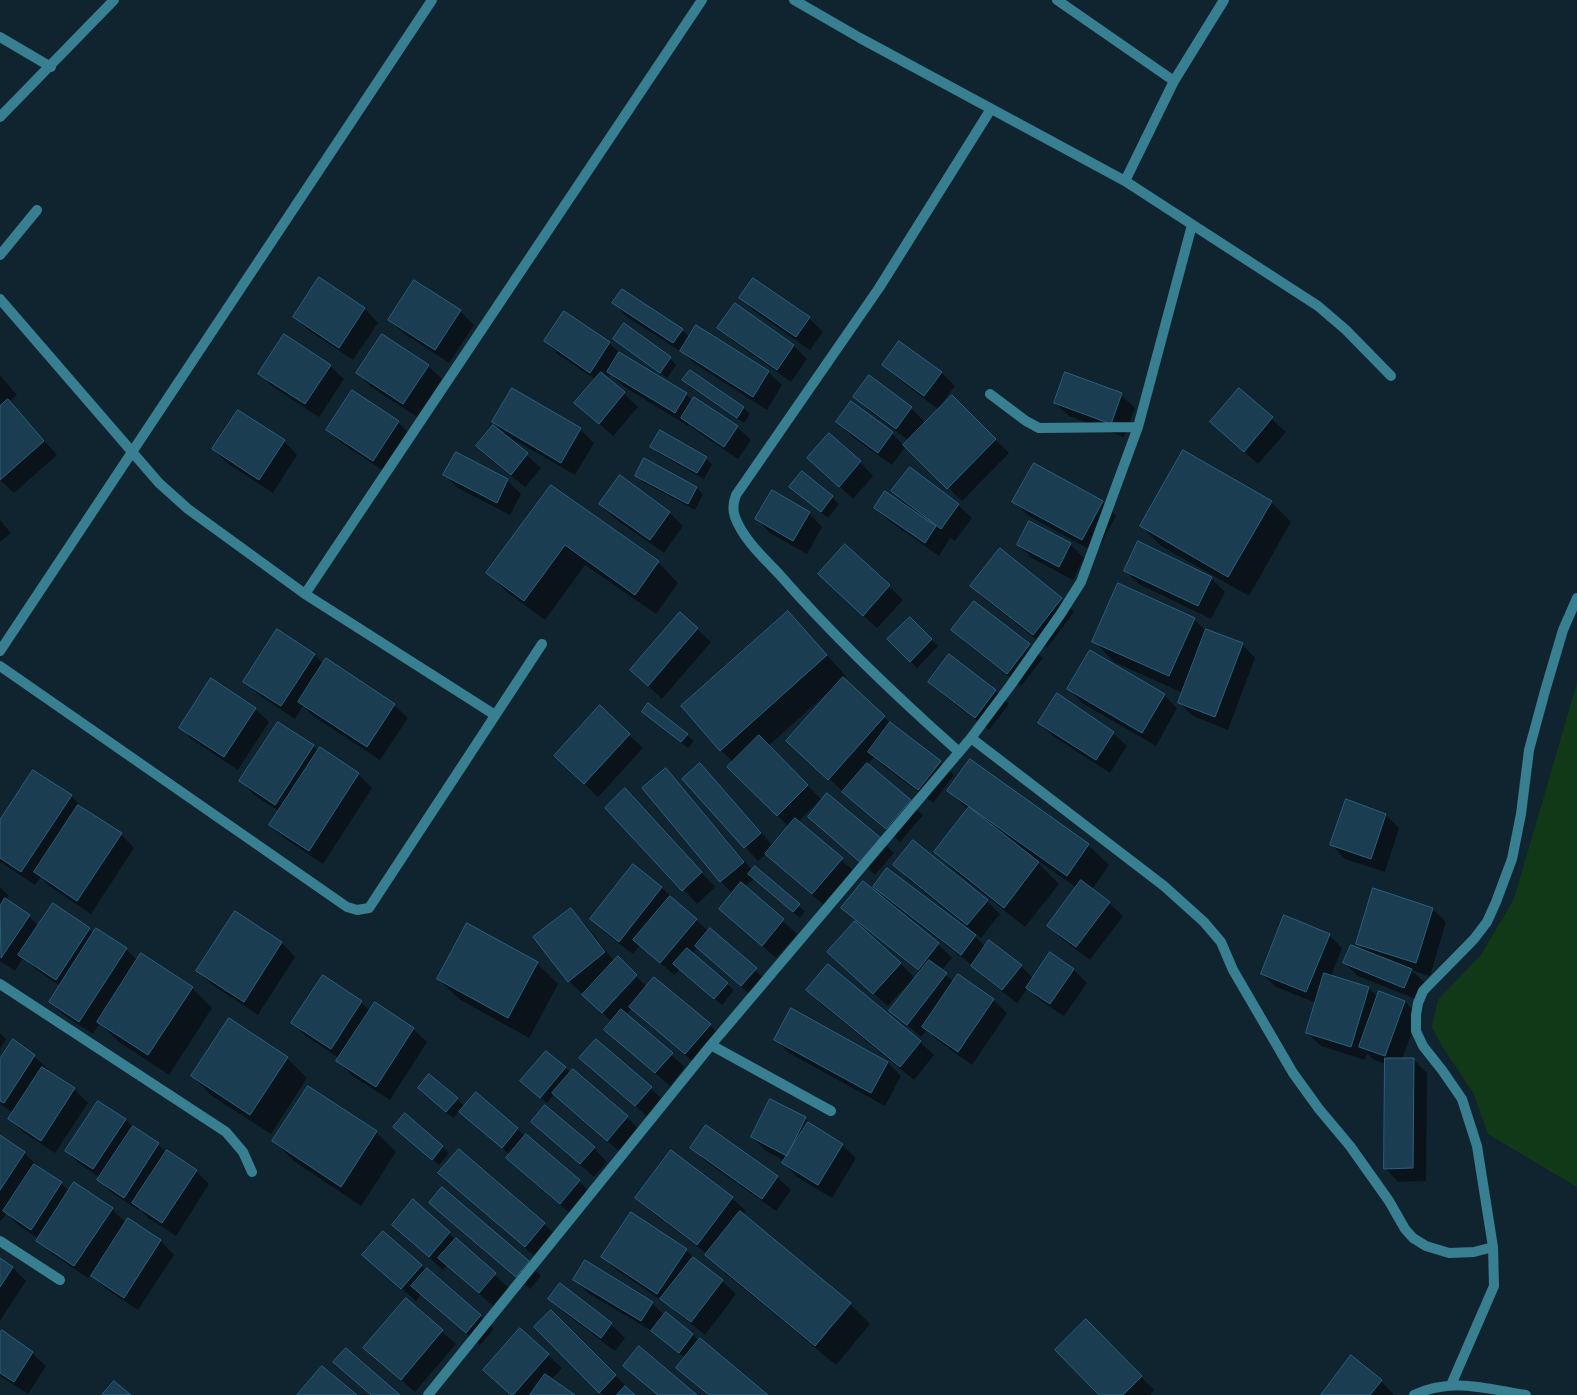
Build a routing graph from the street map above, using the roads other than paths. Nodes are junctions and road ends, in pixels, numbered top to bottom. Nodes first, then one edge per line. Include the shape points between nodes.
1 (114, 0) edge
2 (432, 0) edge
3 (702, 0) edge
4 (794, 0) edge
5 (1057, 0) edge
6 (1224, 0) edge
7 (0, 37) edge
8 (51, 67) junction
9 (1174, 82) junction
10 (992, 109) junction
11 (0, 118) edge
12 (1125, 181) junction
13 (37, 210) dead end
14 (1192, 226) junction
15 (0, 255) edge
16 (0, 299) edge
17 (1391, 376) dead end
18 (990, 394) dead end
19 (1138, 428) junction
20 (132, 452) junction
21 (305, 594) junction
22 (1577, 598) edge
23 (542, 644) dead end
24 (0, 651) edge
25 (0, 666) edge
26 (495, 715) junction
27 (971, 738) junction
28 (958, 751) junction
29 (0, 984) edge
30 (711, 1045) junction
31 (831, 1111) dead end
32 (252, 1172) dead end
33 (0, 1240) edge
34 (1493, 1246) junction
35 (60, 1280) dead end
36 (1451, 1385) junction
37 (428, 1395) edge
38 (1414, 1395) edge
39 (1526, 1395) edge

1 - 8 street
2 - 20 street
3 - 21 street
4 - 10 street
5 - 9 street
6 - 9 street
7 - 8 street
8 - 11 street
9 - 12 street
10 - 12 street
10 - 28 street via 879,288 736,495 733,504 734,516 746,537 814,614 894,694
12 - 14 street
13 - 15 street
14 - 17 street via 1318,306
14 - 19 street
16 - 20 street
18 - 19 street via 1039,428
19 - 27 street via 1081,582
20 - 21 street via 188,509
20 - 24 street
21 - 26 street
22 - 34 street via 1563,630 1529,750 1512,859 1496,902 1474,940 1423,991 1416,1015 1416,1031 1423,1046 1462,1099 1477,1146
23 - 26 street
25 - 26 street via 347,907 357,910 369,908
27 - 28 street
27 - 34 street via 1164,886 1204,922 1221,942 1233,970 1293,1073 1350,1146 1413,1238 1449,1253 1474,1252
28 - 30 street
29 - 32 street via 226,1132 243,1152
30 - 31 street
30 - 37 street
33 - 35 street
34 - 36 street via 1494,1286
36 - 38 street
36 - 39 street

